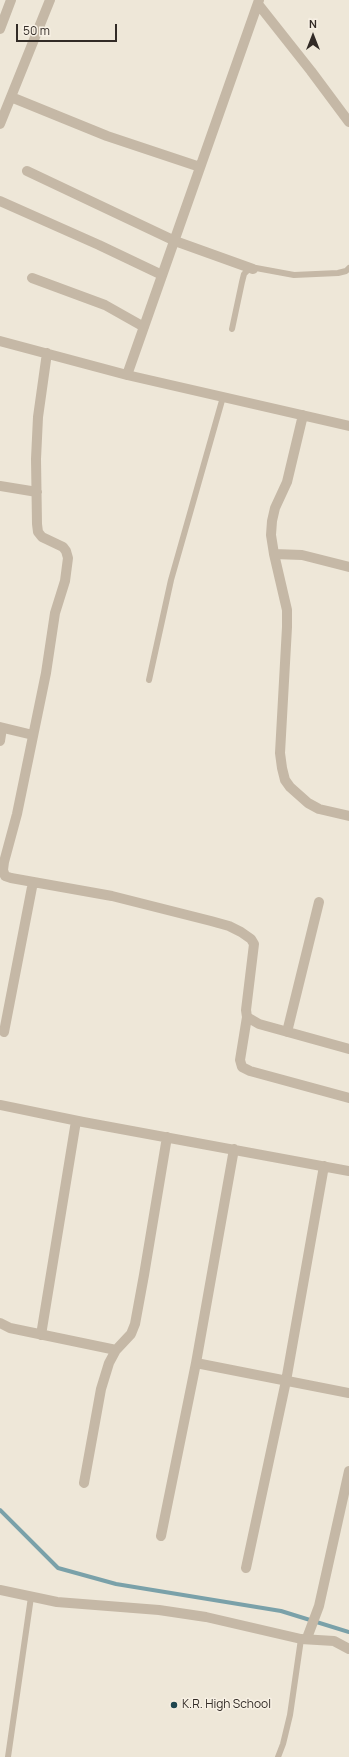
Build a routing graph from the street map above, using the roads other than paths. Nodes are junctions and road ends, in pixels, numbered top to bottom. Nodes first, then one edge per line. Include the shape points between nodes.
1 (11, 0) edge
2 (50, 0) edge
3 (258, 2) edge
4 (0, 29) edge
5 (11, 97) junction
6 (349, 122) edge
7 (0, 124) edge
8 (200, 167) junction
9 (27, 171) dead end
10 (0, 201) edge
11 (175, 241) junction
12 (253, 269) junction
13 (348, 270) edge
14 (162, 275) junction
15 (32, 278) dead end
16 (144, 326) junction
17 (232, 329) dead end
18 (0, 341) edge
19 (47, 353) junction
20 (127, 375) junction
21 (223, 397) junction
22 (303, 415) junction
23 (349, 426) edge
24 (0, 486) edge
25 (37, 492) junction
26 (274, 554) junction
27 (349, 568) edge
28 (149, 680) dead end
29 (1, 728) edge
30 (33, 735) junction
31 (0, 741) edge
32 (349, 816) edge
33 (33, 882) junction
34 (319, 902) dead end
35 (247, 1017) junction
36 (4, 1032) dead end
37 (287, 1032) junction
38 (349, 1049) edge
39 (349, 1098) edge
40 (0, 1105) edge
41 (76, 1121) junction
42 (167, 1137) junction
43 (234, 1149) junction
44 (324, 1166) junction
45 (349, 1171) edge
46 (0, 1323) edge
47 (41, 1335) junction
48 (116, 1350) junction
49 (196, 1363) junction
50 (286, 1381) junction
51 (349, 1393) edge
52 (349, 1471) edge
53 (84, 1483) dead end
54 (161, 1536) dead end
55 (246, 1568) dead end
56 (0, 1590) edge
57 (31, 1597) junction
58 (304, 1638) junction
59 (349, 1649) edge
60 (8, 1757) edge
61 (278, 1757) edge

1 - 4 street
2 - 5 street
3 - 6 street
3 - 8 street
5 - 7 street
5 - 8 street via 107,136
8 - 11 street
9 - 11 street
10 - 14 street via 99,244
11 - 12 street
11 - 14 street
12 - 13 lane via 294,275 338,273
12 - 17 lane via 244,274
14 - 16 street
15 - 16 street via 105,305
16 - 20 street
18 - 19 street
19 - 20 street
19 - 25 street via 38,417
20 - 21 street
21 - 22 street
21 - 28 lane via 171,580
22 - 23 street
22 - 26 street via 287,482 272,521
24 - 25 street
25 - 30 street via 38,532 42,537 63,547 68,558 65,581 55,613
26 - 27 street via 302,555
26 - 32 street via 287,610 280,753 285,780 308,803 319,809
29 - 30 street
29 - 31 street
30 - 33 street via 4,862 6,876
33 - 35 street via 112,896 229,926 241,932 254,944
33 - 36 street
34 - 37 street
35 - 37 street via 259,1024
35 - 39 street via 240,1060 242,1066 250,1072
37 - 38 street
40 - 41 street
41 - 42 street
41 - 47 street
42 - 43 street
42 - 48 street via 135,1324 131,1334
43 - 44 street
43 - 49 street
44 - 45 street
44 - 50 street
46 - 47 street
47 - 48 street
48 - 53 street via 101,1389
49 - 50 street
49 - 54 street
50 - 51 street
50 - 55 street
52 - 58 street via 319,1606
56 - 57 street
57 - 58 street via 57,1602 159,1610 206,1617
57 - 60 lane
58 - 59 street via 334,1641
58 - 61 lane via 290,1715

